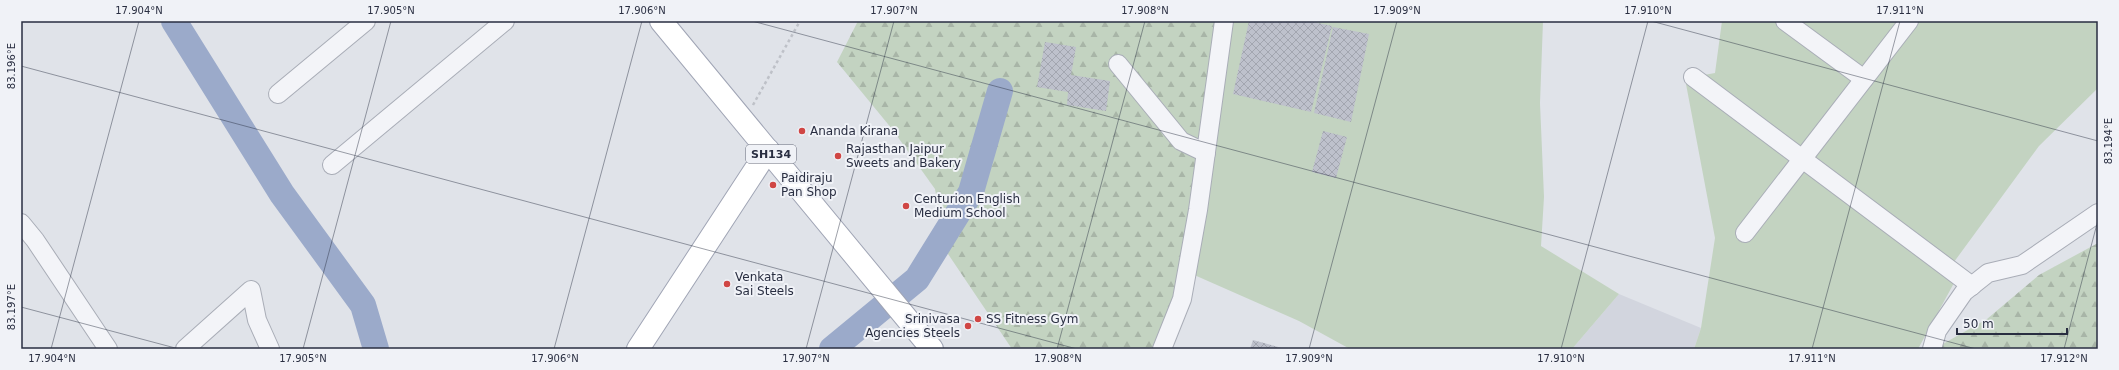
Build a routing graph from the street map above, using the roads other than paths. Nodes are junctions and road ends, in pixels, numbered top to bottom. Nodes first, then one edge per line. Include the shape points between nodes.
1 (366, 21) edge
2 (505, 21) edge
3 (661, 21) edge
4 (1224, 21) edge
5 (1785, 21) edge
6 (1909, 21) edge
7 (1118, 64) dead end
8 (1693, 77) dead end
9 (1864, 79) junction
10 (278, 94) dead end
11 (768, 150) junction
12 (1206, 153) junction
13 (1801, 159) junction
14 (332, 165) dead end
15 (2098, 213) edge
16 (21, 223) edge
17 (1745, 233) dead end
18 (1972, 286) junction
19 (108, 349) edge
20 (185, 349) edge
21 (270, 349) edge
22 (638, 349) edge
23 (932, 349) edge
24 (1162, 349) edge
25 (1932, 349) edge

1 - 10 street
2 - 14 street
3 - 11 main road, SH134
4 - 12 street
5 - 9 street
6 - 9 street
7 - 12 street via 1180,141
8 - 13 street
9 - 13 street
11 - 22 main road
11 - 23 main road, SH134
12 - 24 street via 1182,299
13 - 17 street
13 - 18 street
15 - 18 street via 2022,265 1988,273
16 - 19 street
18 - 25 street via 1964,292 1937,331
20 - 21 street via 251,290 257,320

